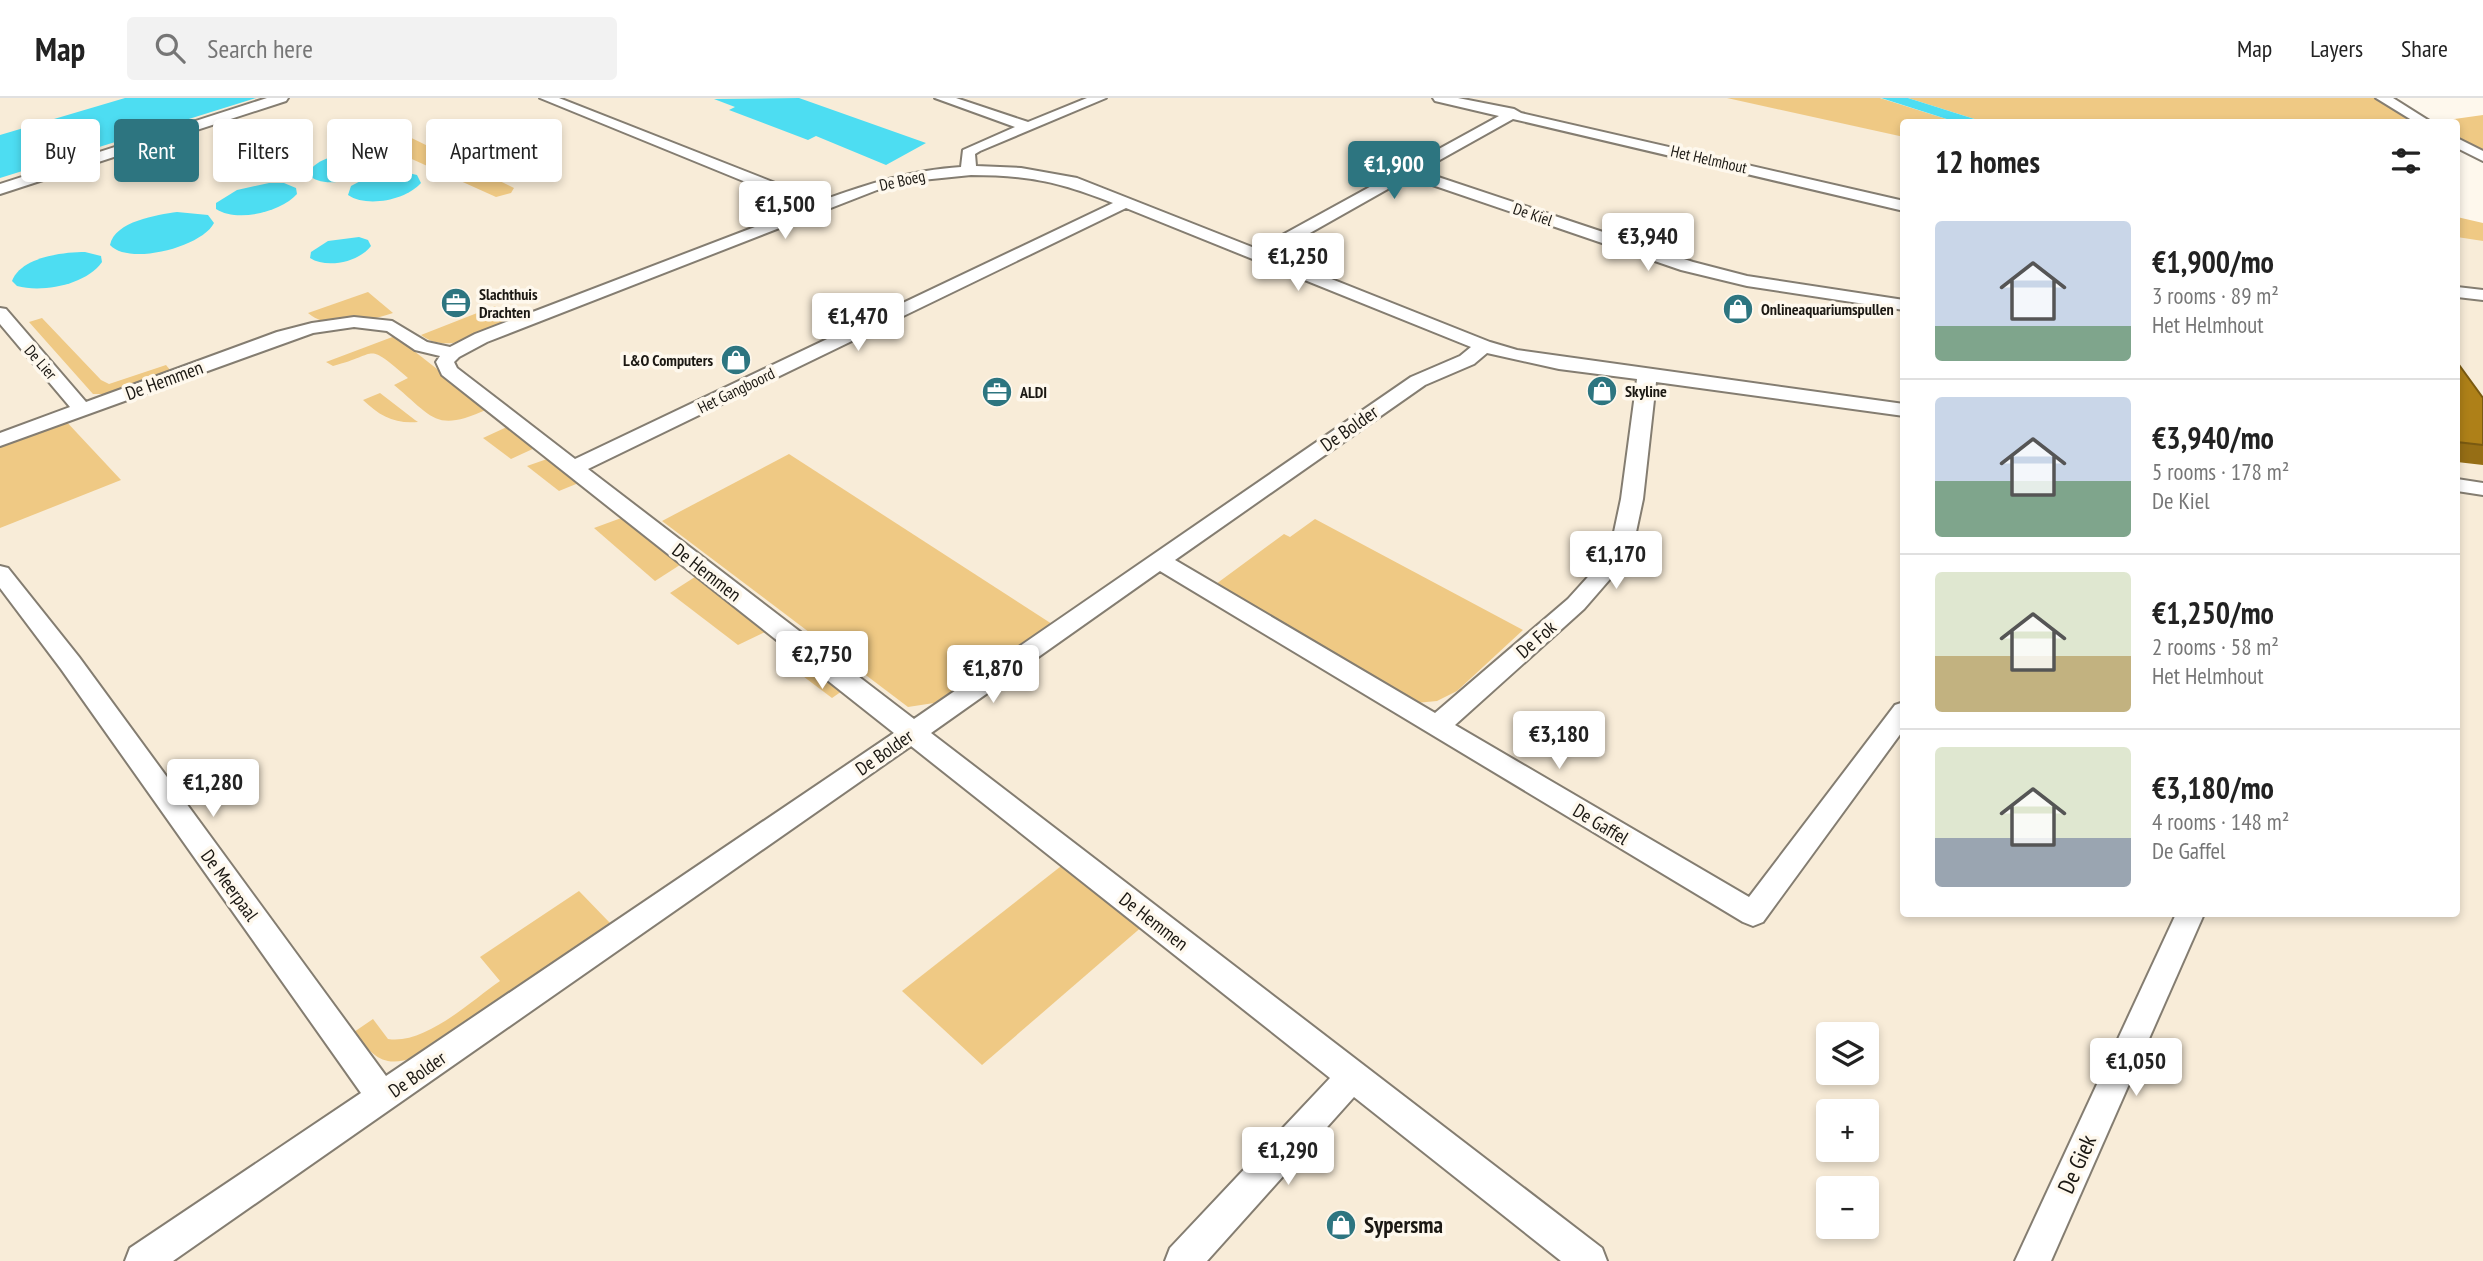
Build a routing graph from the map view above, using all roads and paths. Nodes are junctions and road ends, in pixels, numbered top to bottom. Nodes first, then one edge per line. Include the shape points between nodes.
1 (281, 98) edge
2 (547, 98) edge
3 (942, 98) edge
4 (1099, 98) edge
5 (1440, 98) edge
6 (2383, 98) edge
7 (1514, 113) junction
8 (2419, 119) edge
9 (1027, 126) junction
10 (2460, 144) edge
11 (2483, 157) edge
12 (969, 169) junction
13 (1409, 172) junction
14 (0, 189) edge
15 (1126, 202) junction
16 (1900, 205) edge
17 (822, 207) junction
18 (1257, 256) junction
19 (2460, 292) edge
20 (2483, 295) edge
21 (1900, 304) edge
22 (0, 313) edge
23 (1484, 346) junction
24 (452, 354) junction
25 (1647, 375) junction
26 (1900, 409) edge
27 (82, 410) junction
28 (0, 440) edge
29 (573, 468) junction
30 (2460, 485) edge
31 (2483, 489) edge
32 (1160, 561) junction
33 (0, 573) edge
34 (1900, 716) edge
35 (1437, 726) junction
36 (912, 733) junction
37 (2189, 917) edge
38 (1353, 1076) junction
39 (383, 1097) junction
40 (143, 1261) edge
41 (1183, 1261) edge
42 (1589, 1261) edge
43 (2034, 1261) edge

1 - 14 street
2 - 17 street
3 - 9 street
4 - 9 street
5 - 7 street, Het Helmhout
6 - 8 street
7 - 13 street
7 - 16 street, Het Helmhout
9 - 12 street via 968,153
10 - 11 street
12 - 15 street, De Boeg via 1040,173
12 - 17 street, De Boeg via 902,178
13 - 18 street
13 - 21 street, De Kiel via 1687,266 1758,284
15 - 18 street
15 - 29 street, Het Gangboord
17 - 24 street, De Boeg via 481,338
18 - 23 street
19 - 20 street
22 - 27 street, De Lier
23 - 25 street via 1548,361
23 - 32 street, De Bolder via 1466,360 1418,381
24 - 27 street, De Hemmen via 421,346 392,326 354,322 312,328
24 - 29 street, De Hemmen via 445,362 449,371
25 - 26 street
25 - 35 street, De Fok via 1630,510 1606,571 1576,604
27 - 28 street, De Hemmen
29 - 36 street, De Hemmen
30 - 31 street
32 - 35 street, De Gaffel
32 - 36 street, De Bolder
33 - 39 street, De Meerpaal
34 - 35 street, De Gaffel via 1753,914
36 - 38 street, De Hemmen
36 - 39 street, De Bolder
37 - 43 street, De Giek
38 - 41 street
38 - 42 street, De Hemmen
39 - 40 street, De Bolder

